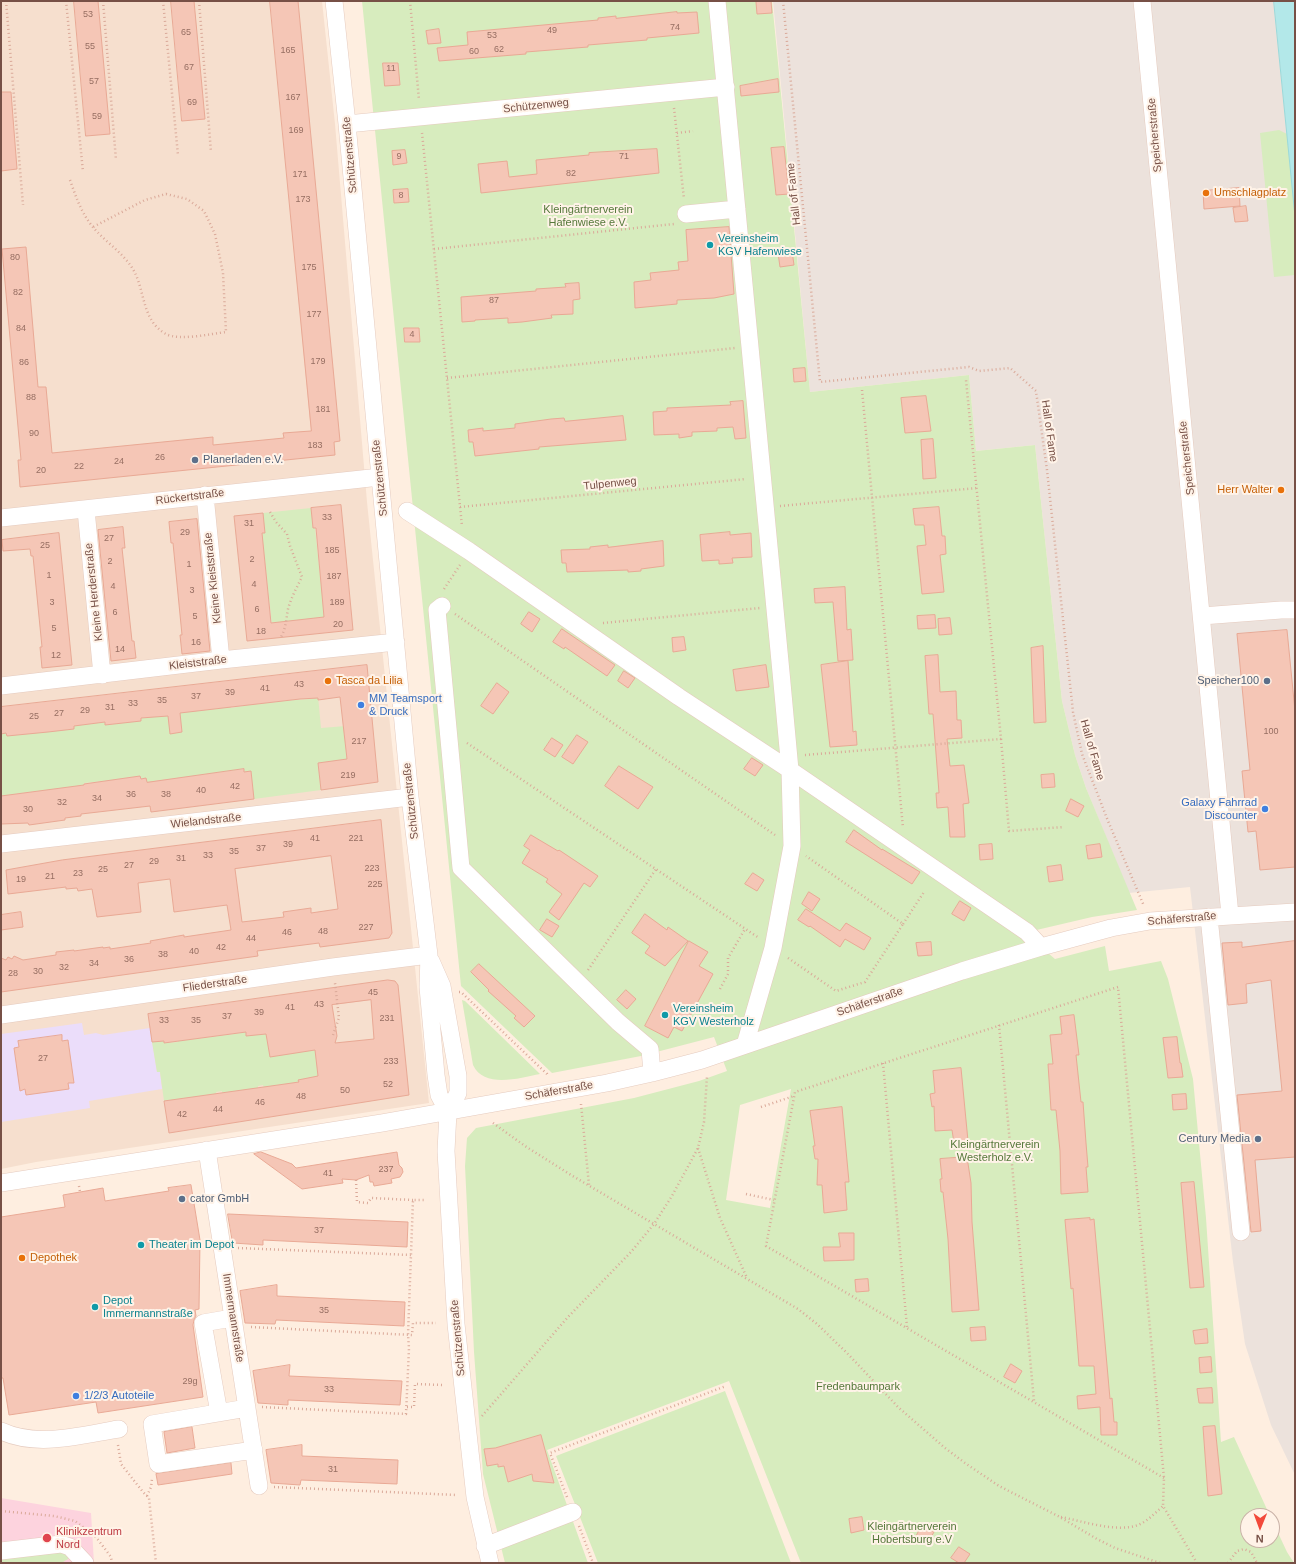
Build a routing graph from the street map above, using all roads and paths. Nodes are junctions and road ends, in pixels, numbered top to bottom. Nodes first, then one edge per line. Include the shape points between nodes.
1 (6, 1) edge
2 (66, 1) edge
3 (102, 1) edge
4 (164, 1) edge
5 (199, 1) edge
6 (334, 1) edge
7 (410, 1) edge
8 (717, 1) edge
9 (783, 1) edge
10 (1142, 1) edge
11 (726, 87) junction
12 (672, 92) junction
13 (420, 118) junction
14 (347, 124) junction
15 (693, 131) dead end
16 (677, 132) junction
17 (211, 152) dead end
18 (178, 155) dead end
19 (116, 160) dead end
20 (83, 172) dead end
21 (70, 180) dead end
22 (24, 205) dead end
23 (737, 209) junction
24 (686, 214) junction
25 (93, 226) junction
26 (434, 249) junction
27 (751, 347) junction
28 (447, 378) junction
29 (966, 380) dead end
30 (862, 390) dead end
31 (380, 477) junction
32 (762, 477) junction
33 (977, 488) junction
34 (204, 495) junction
35 (872, 498) junction
36 (766, 507) junction
37 (86, 510) junction
38 (406, 511) dead end
39 (270, 512) dead end
40 (1, 518) edge
41 (469, 550) junction
42 (442, 606) junction
43 (775, 606) junction
44 (1295, 610) edge
45 (1202, 616) junction
46 (603, 623) dead end
47 (281, 638) dead end
48 (396, 642) junction
49 (221, 660) junction
50 (102, 675) junction
51 (1, 686) edge
52 (448, 731) junction
53 (1001, 739) junction
54 (896, 747) junction
55 (790, 763) junction
56 (410, 798) junction
57 (1064, 827) dead end
58 (904, 832) dead end
59 (1, 844) edge
60 (792, 846) junction
61 (656, 869) junction
62 (924, 892) dead end
63 (1295, 912) edge
64 (1230, 915) junction
65 (1209, 917) junction
66 (1150, 921) junction
67 (903, 924) junction
68 (745, 929) junction
69 (1041, 946) junction
70 (773, 948) junction
71 (428, 955) junction
72 (333, 967) junction
73 (579, 984) junction
74 (720, 989) dead end
75 (456, 991) dead end
76 (1, 1015) edge
77 (999, 1025) junction
78 (333, 1035) dead end
79 (745, 1045) junction
80 (883, 1063) junction
81 (652, 1073) junction
82 (548, 1077) dead end
83 (706, 1077) dead end
84 (580, 1088) junction
85 (794, 1096) junction
86 (761, 1107) dead end
87 (448, 1112) junction
88 (493, 1123) dead end
89 (698, 1148) junction
90 (207, 1150) junction
91 (356, 1180) dead end
92 (1, 1183) edge
93 (589, 1186) junction
94 (746, 1194) dead end
95 (413, 1200) junction
96 (425, 1200) dead end
97 (774, 1200) junction
98 (654, 1224) junction
99 (1241, 1232) dead end
100 (222, 1247) junction
101 (411, 1255) junction
102 (747, 1278) junction
103 (233, 1322) junction
104 (436, 1323) dead end
105 (907, 1328) junction
106 (408, 1335) junction
107 (443, 1385) dead end
108 (726, 1386) dead end
109 (1034, 1401) junction
110 (407, 1407) junction
111 (247, 1408) junction
112 (219, 1413) junction
113 (1, 1431) edge
114 (468, 1431) junction
115 (118, 1434) joint
116 (254, 1450) junction
117 (1164, 1478) junction
118 (259, 1486) joint
119 (457, 1496) dead end
120 (1163, 1506) junction
121 (1, 1511) edge
122 (573, 1512) junction
123 (1058, 1516) junction
124 (485, 1546) junction
125 (1, 1551) edge
126 (85, 1563) edge
127 (112, 1563) edge
128 (156, 1563) edge
129 (490, 1563) edge
130 (593, 1563) edge
131 (1160, 1563) edge
132 (1197, 1563) edge
133 (1228, 1563) edge
134 (1258, 1563) edge

1 - 22 path
2 - 20 path
3 - 19 path
4 - 18 path
5 - 17 path
6 - 14 street, Schützenstraße
7 - 13 path
8 - 11 street
9 - 66 path, Hall of Fame via 820,382 969,367 979,372 1010,368 1036,392 1073,712 1082,754
10 - 45 street, Speicherstraße
11 - 12 street, Schützenweg
11 - 23 street
12 - 13 street, Schützenweg
12 - 16 path
13 - 14 street, Schützenweg
13 - 26 path
14 - 31 street, Schützenstraße
15 - 16 path
16 - 24 path
21 - 25 path via 80,208
23 - 24 street
23 - 27 street
24 - 26 path via 687,222
25 - 25 path via 124,257 134,271 156,328 176,337 226,332 223,273 215,234 204,211 187,199 166,194 145,200
26 - 28 path
27 - 28 path
27 - 32 street
28 - 32 path, Tulpenweg via 460,507
29 - 33 path
30 - 35 path
31 - 34 street, Rückertstraße
31 - 48 street, Schützenstraße
32 - 36 street
33 - 35 path
33 - 53 path
34 - 37 street, Rückertstraße
34 - 49 street, Kleine Kleiststraße
35 - 36 path
35 - 54 path
36 - 43 street
37 - 40 street, Rückertstraße
37 - 50 street, Kleine Herderstraße
38 - 41 street
39 - 47 path via 287,534 302,576 292,597
41 - 42 path via 440,596
41 - 55 street via 680,697
42 - 52 street via 437,610
42 - 60 path
43 - 46 path
43 - 55 street
44 - 45 street
45 - 64 street, Speicherstraße
48 - 49 street, Kleiststraße
48 - 56 street, Schützenstraße
49 - 50 street, Kleiststraße
50 - 51 street, Kleiststraße
52 - 61 path
52 - 73 street via 461,868
53 - 54 path
53 - 57 path via 1009,831
54 - 55 path
54 - 58 path
55 - 60 street
55 - 69 street via 1027,932
56 - 59 street, Wielandstraße
56 - 71 street, Schützenstraße
60 - 67 path
60 - 70 street
61 - 68 path
61 - 73 path
62 - 67 path
63 - 64 street, Schäferstraße
64 - 65 street, Schäferstraße
65 - 66 street, Schäferstraße
65 - 99 street
66 - 69 street, Schäferstraße
67 - 70 path via 865,982 836,991
68 - 70 path
68 - 74 path via 728,958 728,974
69 - 79 street, Schäferstraße
70 - 79 street
71 - 72 street, Fliederstraße
71 - 87 street, Schützenstraße via 442,986 458,1076 458,1093
72 - 76 street, Fliederstraße
72 - 78 path via 339,1018
73 - 81 street via 650,1049
75 - 82 path via 461,992
77 - 80 path
77 - 109 path
77 - 117 path via 1118,987
79 - 81 street, Schäferstraße
80 - 85 path via 795,1092
80 - 105 path
81 - 84 street, Schäferstraße
83 - 89 path via 704,1122
84 - 87 street, Schäferstraße
84 - 93 path
85 - 86 path
85 - 97 path
87 - 90 street
87 - 114 street, Schützenstraße via 446,1151 454,1300
88 - 93 path via 524,1146
89 - 98 path
89 - 102 path via 720,1218
90 - 92 street
90 - 100 street, Immermannstraße
91 - 95 path via 357,1202 368,1203 371,1198
93 - 98 path
94 - 97 path
95 - 96 path
95 - 101 path
97 - 105 path via 766,1246
98 - 102 path
98 - 114 path
100 - 101 path
100 - 103 street, Immermannstraße
101 - 106 path
102 - 123 path via 786,1301 817,1324 898,1407 950,1452 999,1486
103 - 106 path
103 - 111 street, Immermannstraße
103 - 112 street via 204,1323
104 - 106 path via 413,1323 412,1335
105 - 109 path
106 - 110 path
107 - 110 path via 415,1384 414,1407
108 - 122 path via 550,1453
109 - 117 path
110 - 111 path via 406,1414
111 - 112 street
111 - 116 street, Immermannstraße
112 - 116 street via 152,1424 158,1464
113 - 115 street via 13,1436 46,1439
114 - 124 street, Schützenstraße via 475,1497
115 - 128 path via 121,1464 149,1498
116 - 118 street, Immermannstraße
117 - 120 path
118 - 119 path
120 - 123 path via 1145,1522 1127,1528
120 - 132 path
121 - 127 path via 54,1516 75,1521 96,1537 111,1557
122 - 124 street
122 - 130 path
123 - 131 path via 1115,1548
124 - 129 street, Schützenstraße
125 - 126 street via 61,1544 70,1547
133 - 134 path via 1237,1551 1244,1549 1251,1552

